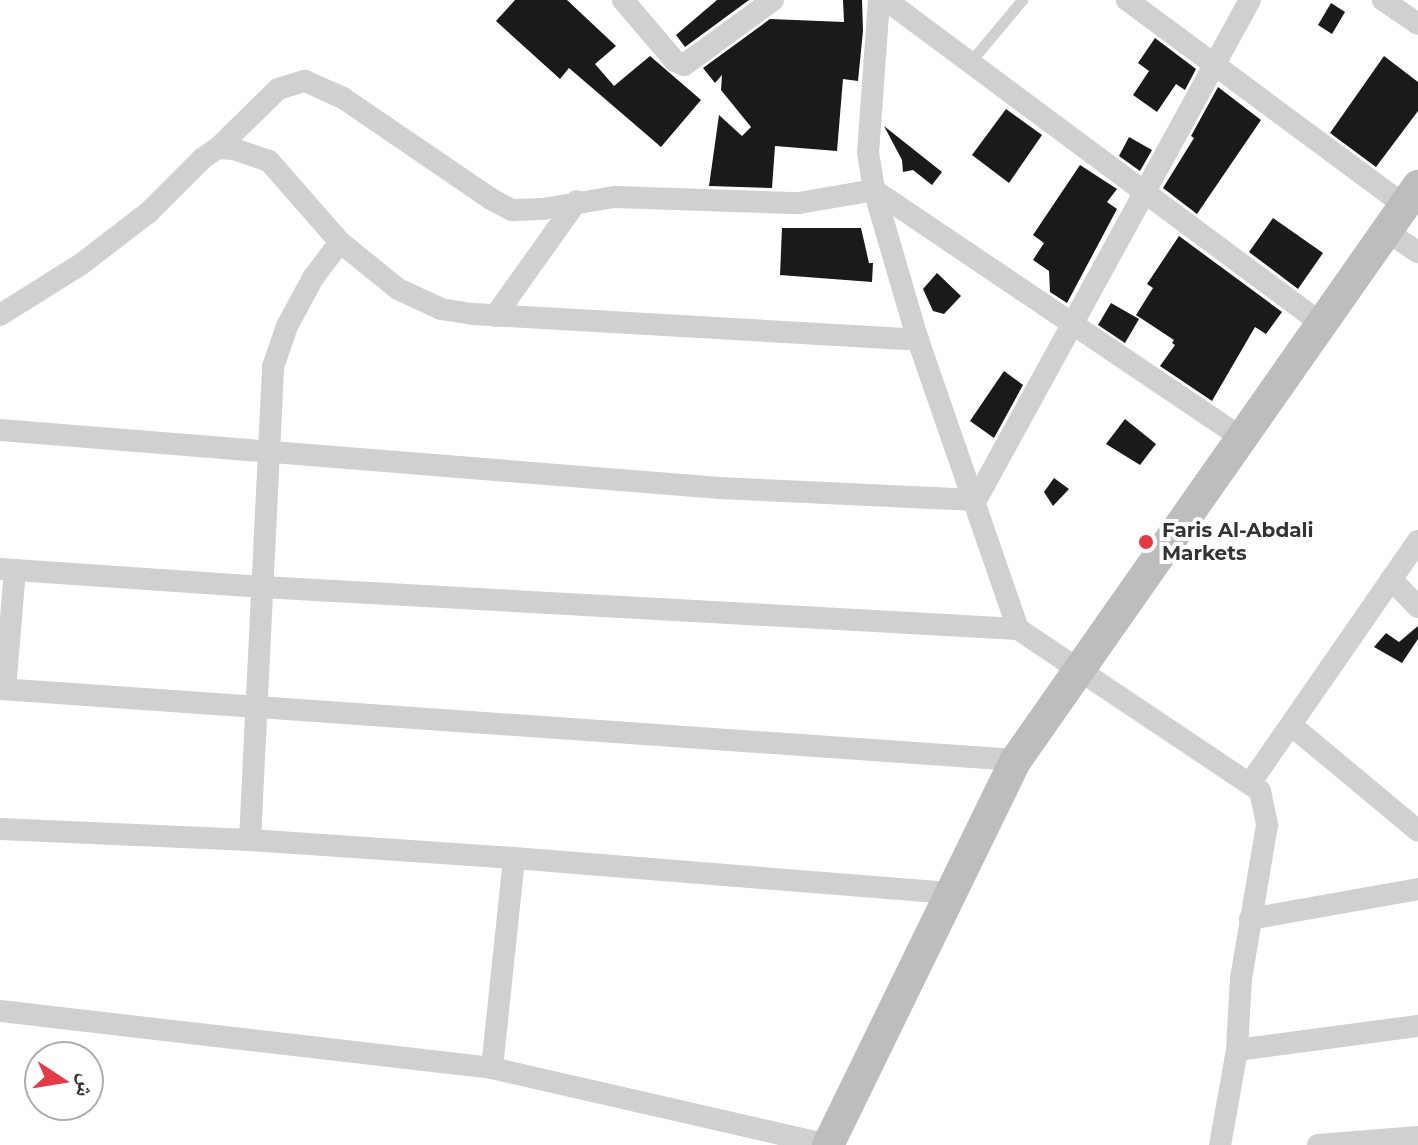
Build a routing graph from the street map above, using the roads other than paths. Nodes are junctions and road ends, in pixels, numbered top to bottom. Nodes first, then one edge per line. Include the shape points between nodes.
1 (623, 0) edge
2 (773, 0) edge
3 (879, 0) edge
4 (886, 0) edge
5 (1022, 0) edge
6 (1127, 0) edge
7 (1250, 0) edge
8 (1383, 0) edge
9 (1418, 24) edge
10 (971, 61) junction
11 (1217, 65) junction
12 (218, 148) junction
13 (874, 190) junction
14 (1142, 193) junction
15 (577, 201) junction
16 (1404, 208) edge
17 (340, 242) junction
18 (1418, 252) edge
19 (0, 315) edge
20 (495, 316) junction
21 (1072, 324) junction
22 (1322, 324) junction
23 (918, 340) junction
24 (0, 430) edge
25 (1241, 438) junction
26 (268, 449) junction
27 (976, 500) junction
28 (1418, 541) edge
29 (8, 570) edge
30 (1391, 579) junction
31 (262, 587) junction
32 (1418, 607) edge
33 (1018, 629) junction
34 (1080, 669) junction
35 (2, 689) edge
36 (256, 705) junction
37 (1291, 725) junction
38 (1016, 760) junction
39 (1251, 782) junction
40 (0, 829) edge
41 (1418, 831) edge
42 (250, 840) junction
43 (514, 858) junction
44 (1418, 889) edge
45 (950, 893) junction
46 (1250, 919) junction
47 (0, 1011) edge
48 (1418, 1026) edge
49 (1237, 1050) junction
50 (492, 1068) junction
51 (1418, 1137) edge
52 (828, 1145) edge
53 (1220, 1145) edge
54 (1318, 1145) edge

1 - 2 street via 684,65
3 - 13 street via 868,152
4 - 10 street
5 - 10 lane
6 - 11 street
7 - 11 street
8 - 9 street
10 - 14 street
11 - 14 street
11 - 16 street
12 - 15 street via 278,89 305,81 343,98 503,206 524,210
12 - 17 street via 252,152 269,161
12 - 19 street via 149,212 80,265
13 - 15 street via 781,204 614,197
13 - 21 street
13 - 23 street
14 - 21 street
14 - 22 street
15 - 20 street
16 - 18 street
16 - 22 street
17 - 20 street via 423,303
17 - 26 street via 287,326 273,367
20 - 23 street
21 - 25 street
21 - 27 street
22 - 25 street
23 - 27 street
24 - 26 street
25 - 34 street
26 - 27 street via 720,488
26 - 31 street
27 - 33 street
28 - 30 street
29 - 31 street
29 - 35 street
30 - 32 street
30 - 37 street
31 - 33 street
31 - 36 street
33 - 34 street
34 - 38 street
34 - 39 street
35 - 36 street
36 - 38 street
36 - 42 street
37 - 39 street
37 - 41 street
38 - 45 street
39 - 46 street via 1260,791 1267,825
40 - 42 street
42 - 43 street
43 - 45 street
43 - 50 street
44 - 46 street
45 - 52 street
46 - 49 street
47 - 50 street
48 - 49 street
49 - 53 street
50 - 52 street
51 - 54 street

